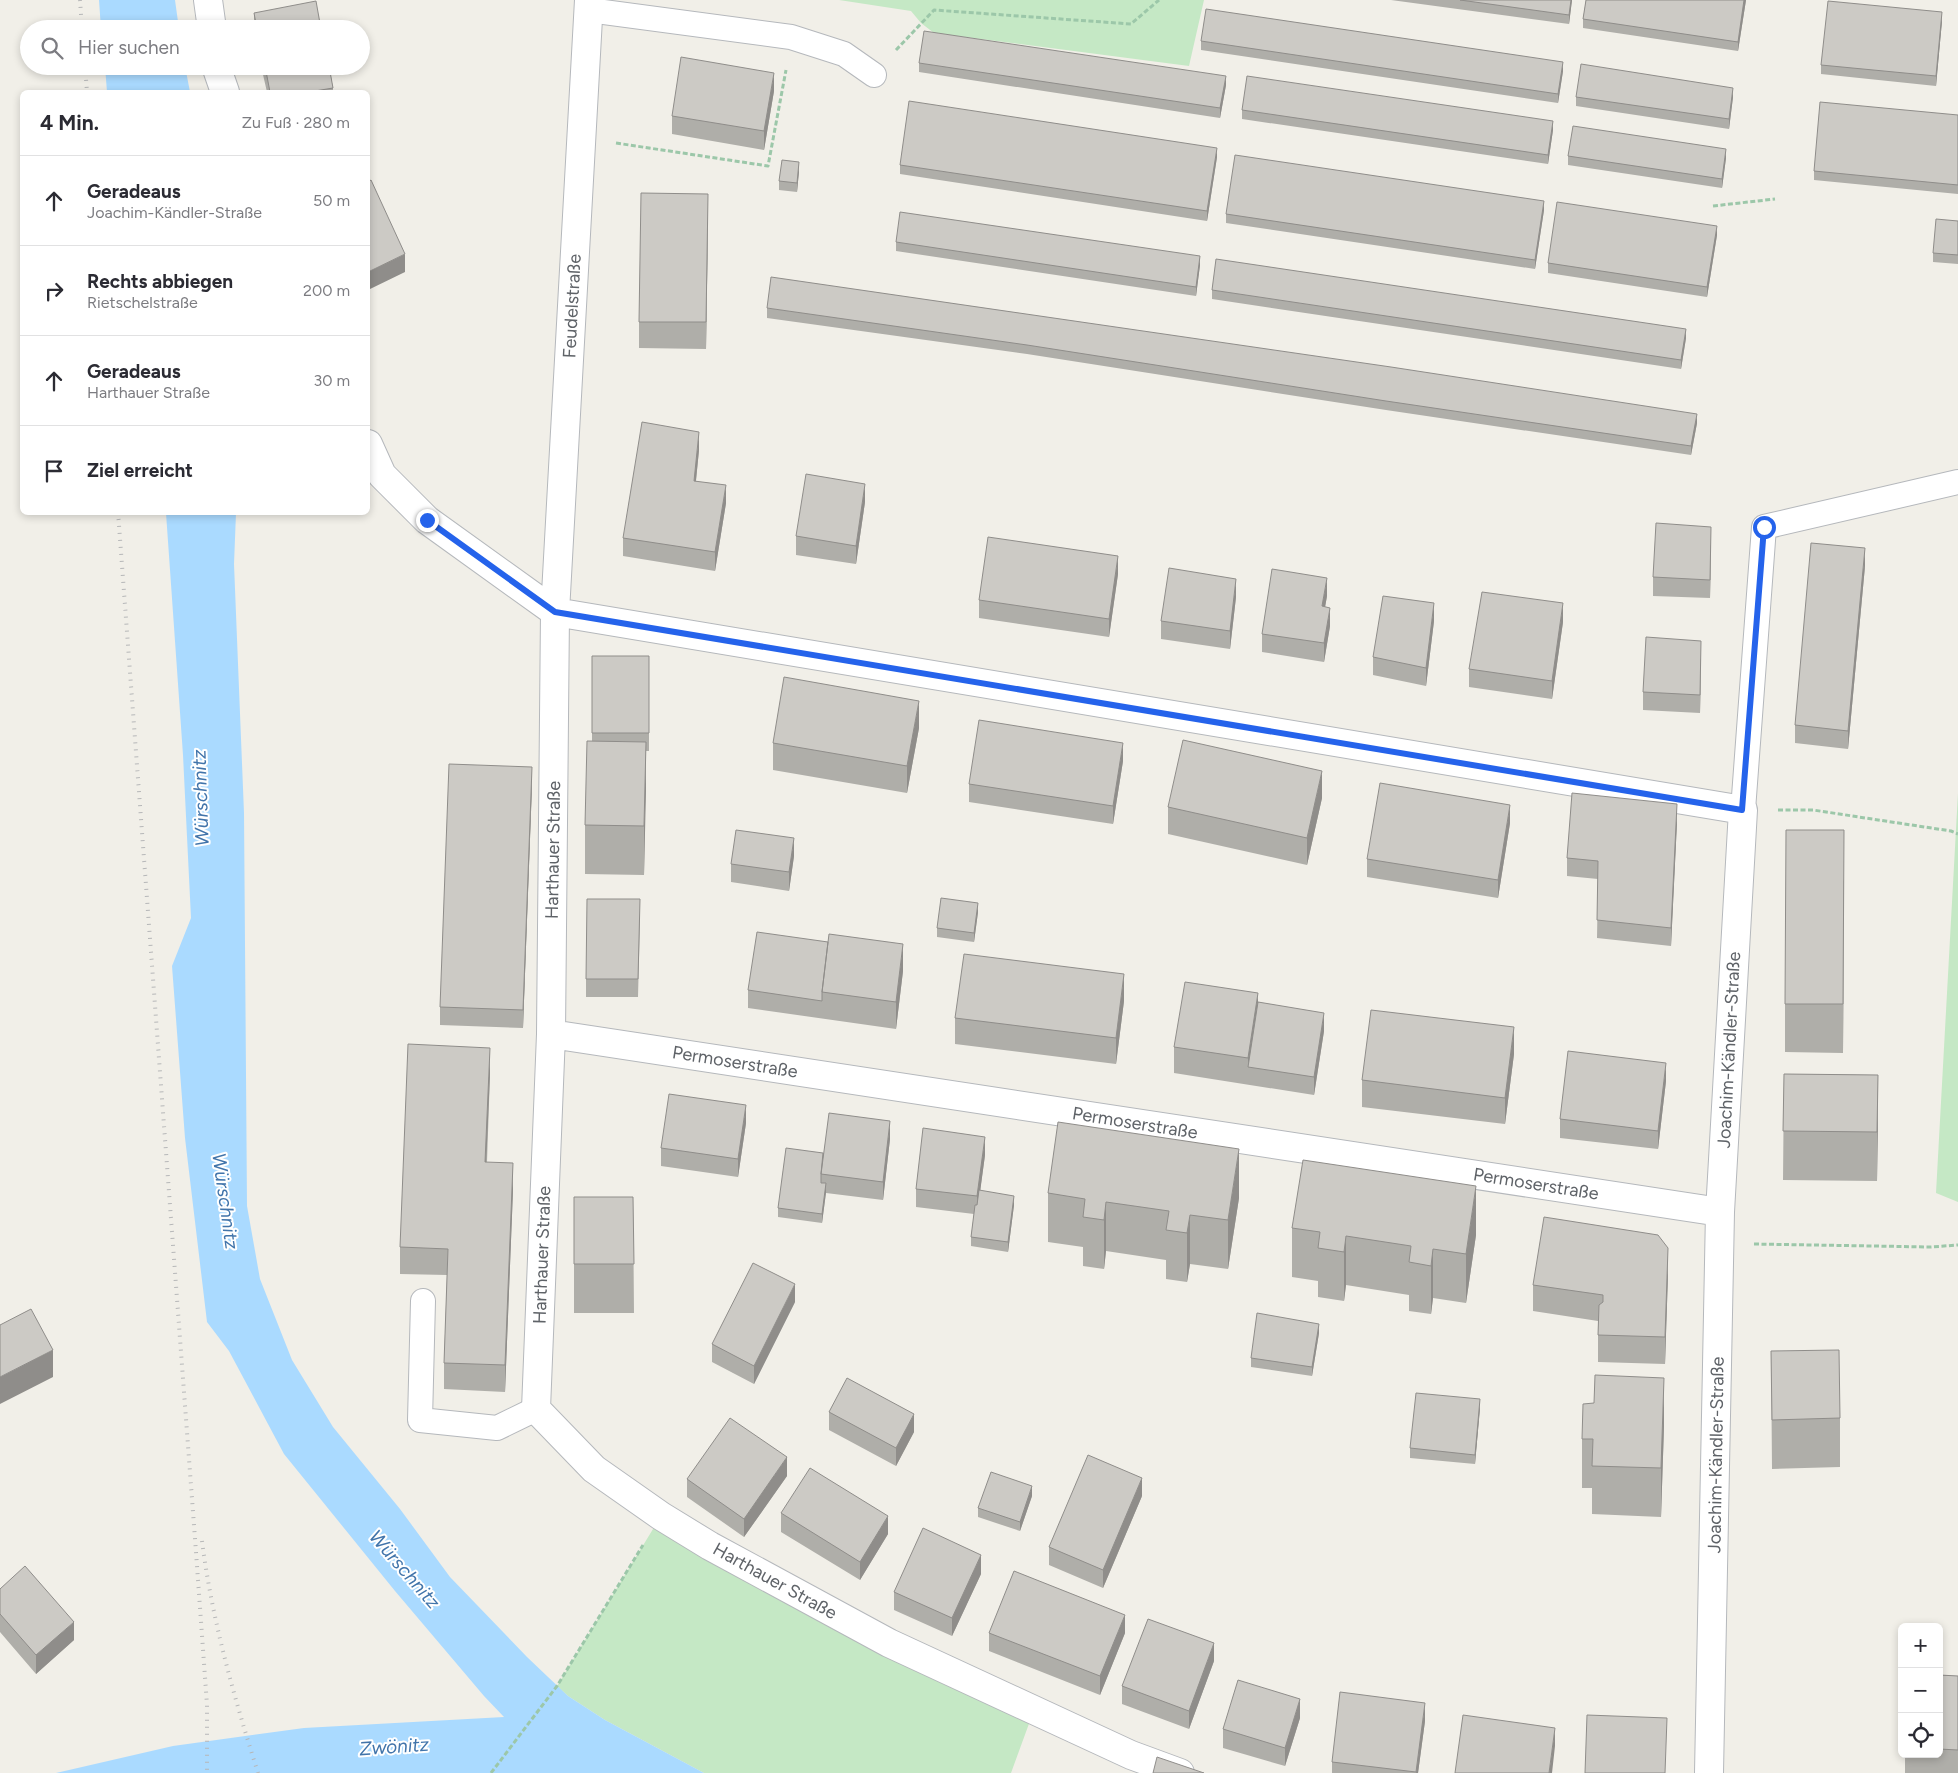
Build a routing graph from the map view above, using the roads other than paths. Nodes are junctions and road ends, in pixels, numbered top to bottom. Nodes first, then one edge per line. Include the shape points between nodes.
1 (208, 0) edge
2 (589, 5) edge
3 (211, 20) edge
4 (219, 75) edge
5 (874, 75) road end
6 (224, 90) edge
7 (370, 448) edge
8 (1958, 482) edge
9 (555, 612) junction
10 (1742, 810) junction
11 (550, 1034) junction
12 (1720, 1212) junction
13 (423, 1301) dead end
14 (536, 1409) junction
15 (1180, 1773) edge
16 (1709, 1773) edge

1 - 3 street
2 - 5 lane via 792,38 844,54
2 - 9 street, Feudelstraße
4 - 6 street
7 - 9 street via 382,475 427,520
8 - 10 lane, Joachim-Kändler-Straße via 1764,527
9 - 10 street
9 - 11 street, Harthauer Straße
10 - 12 street, Joachim-Kändler-Straße
11 - 12 street, Permoserstraße
11 - 14 street, Harthauer Straße
12 - 16 street, Joachim-Kändler-Straße
13 - 14 lane via 420,1420 497,1428
14 - 15 street, Harthauer Straße via 594,1469 710,1546 890,1643 1131,1755

